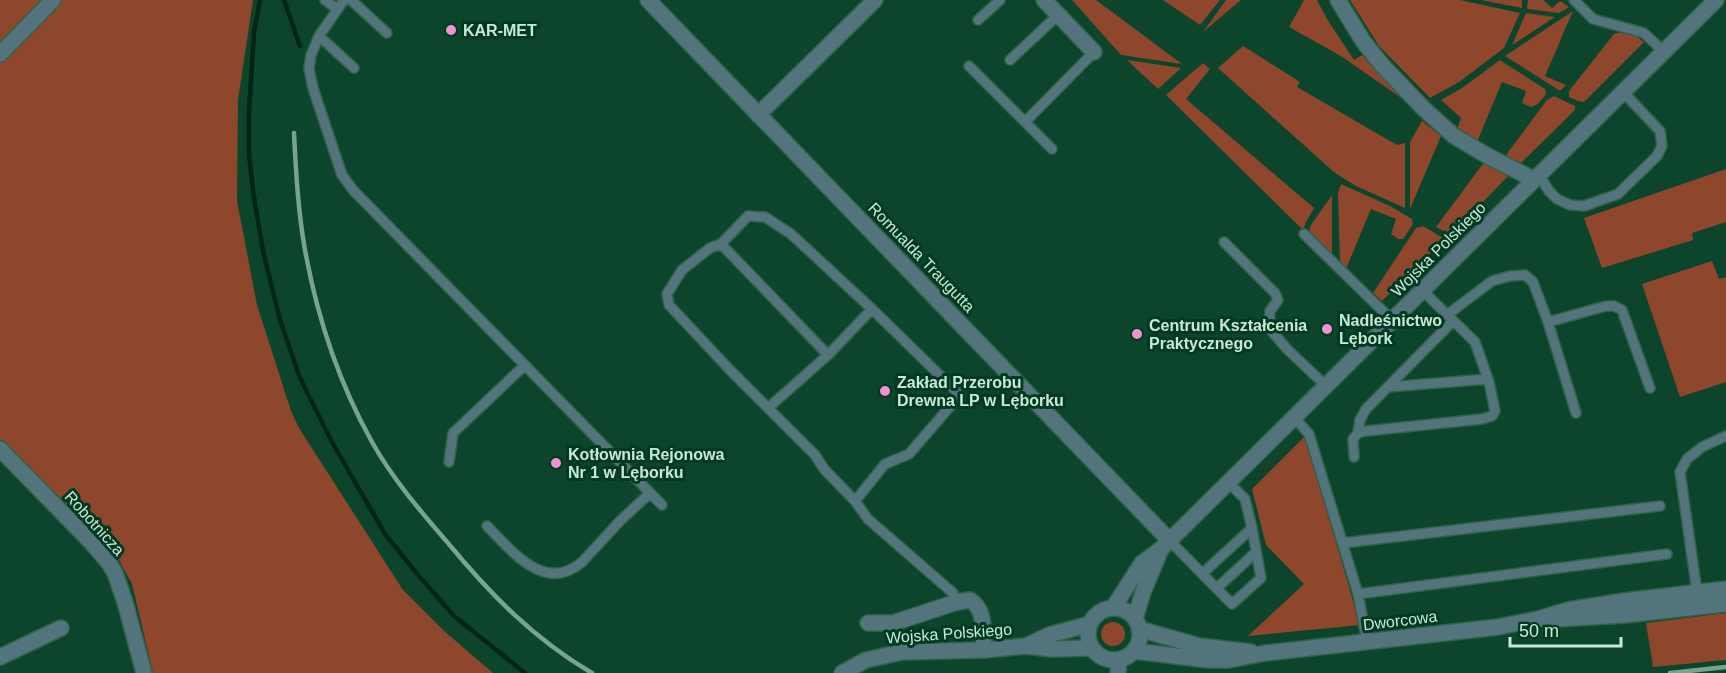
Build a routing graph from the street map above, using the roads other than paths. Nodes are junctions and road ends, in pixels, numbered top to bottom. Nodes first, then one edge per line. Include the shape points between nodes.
1 (53, 0) edge
2 (325, 0) edge
3 (344, 0) edge
4 (351, 0) edge
5 (648, 0) edge
6 (875, 0) edge
7 (1000, 0) edge
8 (1044, 0) edge
9 (1338, 0) edge
10 (1574, 0) edge
11 (1716, 0) edge
12 (337, 9) junction
13 (1058, 15) junction
14 (978, 20) dead end
15 (387, 33) dead end
16 (319, 36) junction
17 (1094, 52) joint
18 (1664, 52) junction
19 (0, 54) edge
20 (1010, 60) dead end
21 (969, 66) dead end
22 (354, 68) dead end
23 (1623, 92) junction
24 (758, 115) junction
25 (1025, 122) junction
26 (1052, 149) dead end
27 (1535, 178) junction
28 (1304, 234) dead end
29 (1224, 242) dead end
30 (721, 244) junction
31 (1422, 290) junction
32 (872, 309) junction
33 (1450, 318) junction
34 (1392, 320) junction
35 (1548, 322) junction
36 (828, 355) junction
37 (525, 365) junction
38 (1488, 379) junction
39 (1326, 386) junction
40 (1388, 387) junction
41 (1650, 388) dead end
42 (768, 408) junction
43 (1576, 413) dead end
44 (1294, 417) junction
45 (1358, 433) junction
46 (1726, 436) edge
47 (0, 449) edge
48 (1354, 457) dead end
49 (449, 462) dead end
50 (1228, 482) junction
51 (650, 493) junction
52 (855, 501) junction
53 (662, 505) dead end
54 (1660, 506) dead end
55 (487, 526) dead end
56 (1252, 528) junction
57 (1343, 543) junction
58 (1165, 545) junction
59 (1256, 552) junction
60 (1667, 554) dead end
61 (1203, 573) junction
62 (1217, 588) junction
63 (1726, 589) edge
64 (1697, 592) junction
65 (1358, 594) junction
66 (957, 602) junction
67 (1726, 604) edge
68 (1113, 608) junction
69 (1624, 608) junction
70 (868, 623) dead end
71 (1090, 624) junction
72 (1137, 624) junction
73 (61, 628) dead end
74 (1367, 642) junction
75 (1026, 646) junction
76 (1092, 648) junction
77 (984, 650) junction
78 (1134, 651) junction
79 (1265, 653) junction
80 (0, 657) edge
81 (1119, 666) edge
82 (144, 673) edge
83 (842, 673) edge

1 - 19 street
2 - 12 lane
3 - 12 lane
4 - 15 lane
5 - 24 street, Romualda Traugutta
6 - 24 street
7 - 14 lane
8 - 13 street
9 - 27 street via 1363,41 1424,109 1454,136
10 - 18 lane via 1593,19 1644,33
11 - 18 street, Wojska Polskiego
12 - 16 lane
13 - 17 street
13 - 20 lane
16 - 22 lane
16 - 37 lane via 309,62 313,88 342,175
17 - 25 lane
18 - 23 street, Wojska Polskiego
21 - 25 lane
23 - 27 street, Wojska Polskiego
23 - 27 lane via 1660,131 1662,146 1657,156 1618,194 1584,206 1557,199
24 - 58 street, Romualda Traugutta
25 - 26 lane
27 - 31 street, Wojska Polskiego
28 - 34 lane
29 - 39 lane via 1275,293 1278,300 1270,311 1269,328
30 - 32 lane via 748,216 765,217 791,234
30 - 36 lane
30 - 42 lane via 682,270 667,294 669,305
31 - 33 lane
31 - 34 street, Wojska Polskiego
32 - 36 lane
32 - 52 lane via 960,395 909,454 885,464
33 - 35 lane via 1492,281 1525,275 1533,282
33 - 38 lane via 1475,342
33 - 40 lane
34 - 39 street, Wojska Polskiego
35 - 41 lane via 1606,306 1622,310
35 - 43 lane
36 - 42 lane
37 - 49 lane via 453,433
37 - 51 lane
38 - 40 lane
38 - 45 lane via 1495,411 1492,416
39 - 44 street, Wojska Polskiego
40 - 45 lane via 1366,409 1359,420
42 - 52 lane
44 - 50 street, Wojska Polskiego
44 - 57 lane via 1309,434
45 - 48 lane via 1353,439
46 - 64 lane via 1702,447 1687,459 1680,472
47 - 82 street, Robotnicza via 110,564 122,592
50 - 56 lane via 1245,499
50 - 58 street, Wojska Polskiego
51 - 53 lane
51 - 55 lane via 582,562 564,573 543,572 528,564
52 - 66 lane via 868,519 953,593
54 - 57 lane
56 - 59 lane
56 - 61 lane
57 - 65 lane
58 - 61 lane
58 - 68 street, Wojska Polskiego via 1142,563
58 - 72 street, Wojska Polskiego via 1143,592
59 - 62 lane
59 - 62 lane via 1261,578 1232,604
60 - 65 lane
61 - 62 lane
63 - 64 street, Dworcowa
64 - 69 street, Dworcowa
65 - 74 lane
66 - 70 street via 893,623
66 - 77 street via 970,600 980,609
67 - 69 street, Dworcowa
68 - 71 street via 1099,612
68 - 72 street via 1129,613
69 - 74 street, Dworcowa via 1571,619 1538,619
71 - 75 street, Wojska Polskiego
71 - 76 street
72 - 78 street via 1138,644
72 - 79 street, Dworcowa via 1199,646
73 - 80 street
74 - 79 street, Dworcowa
75 - 76 street, Wojska Polskiego
75 - 77 street, Wojska Polskiego
76 - 81 street
77 - 83 street, Wojska Polskiego via 892,654 855,664
78 - 79 street, Dworcowa via 1209,660
78 - 81 street

